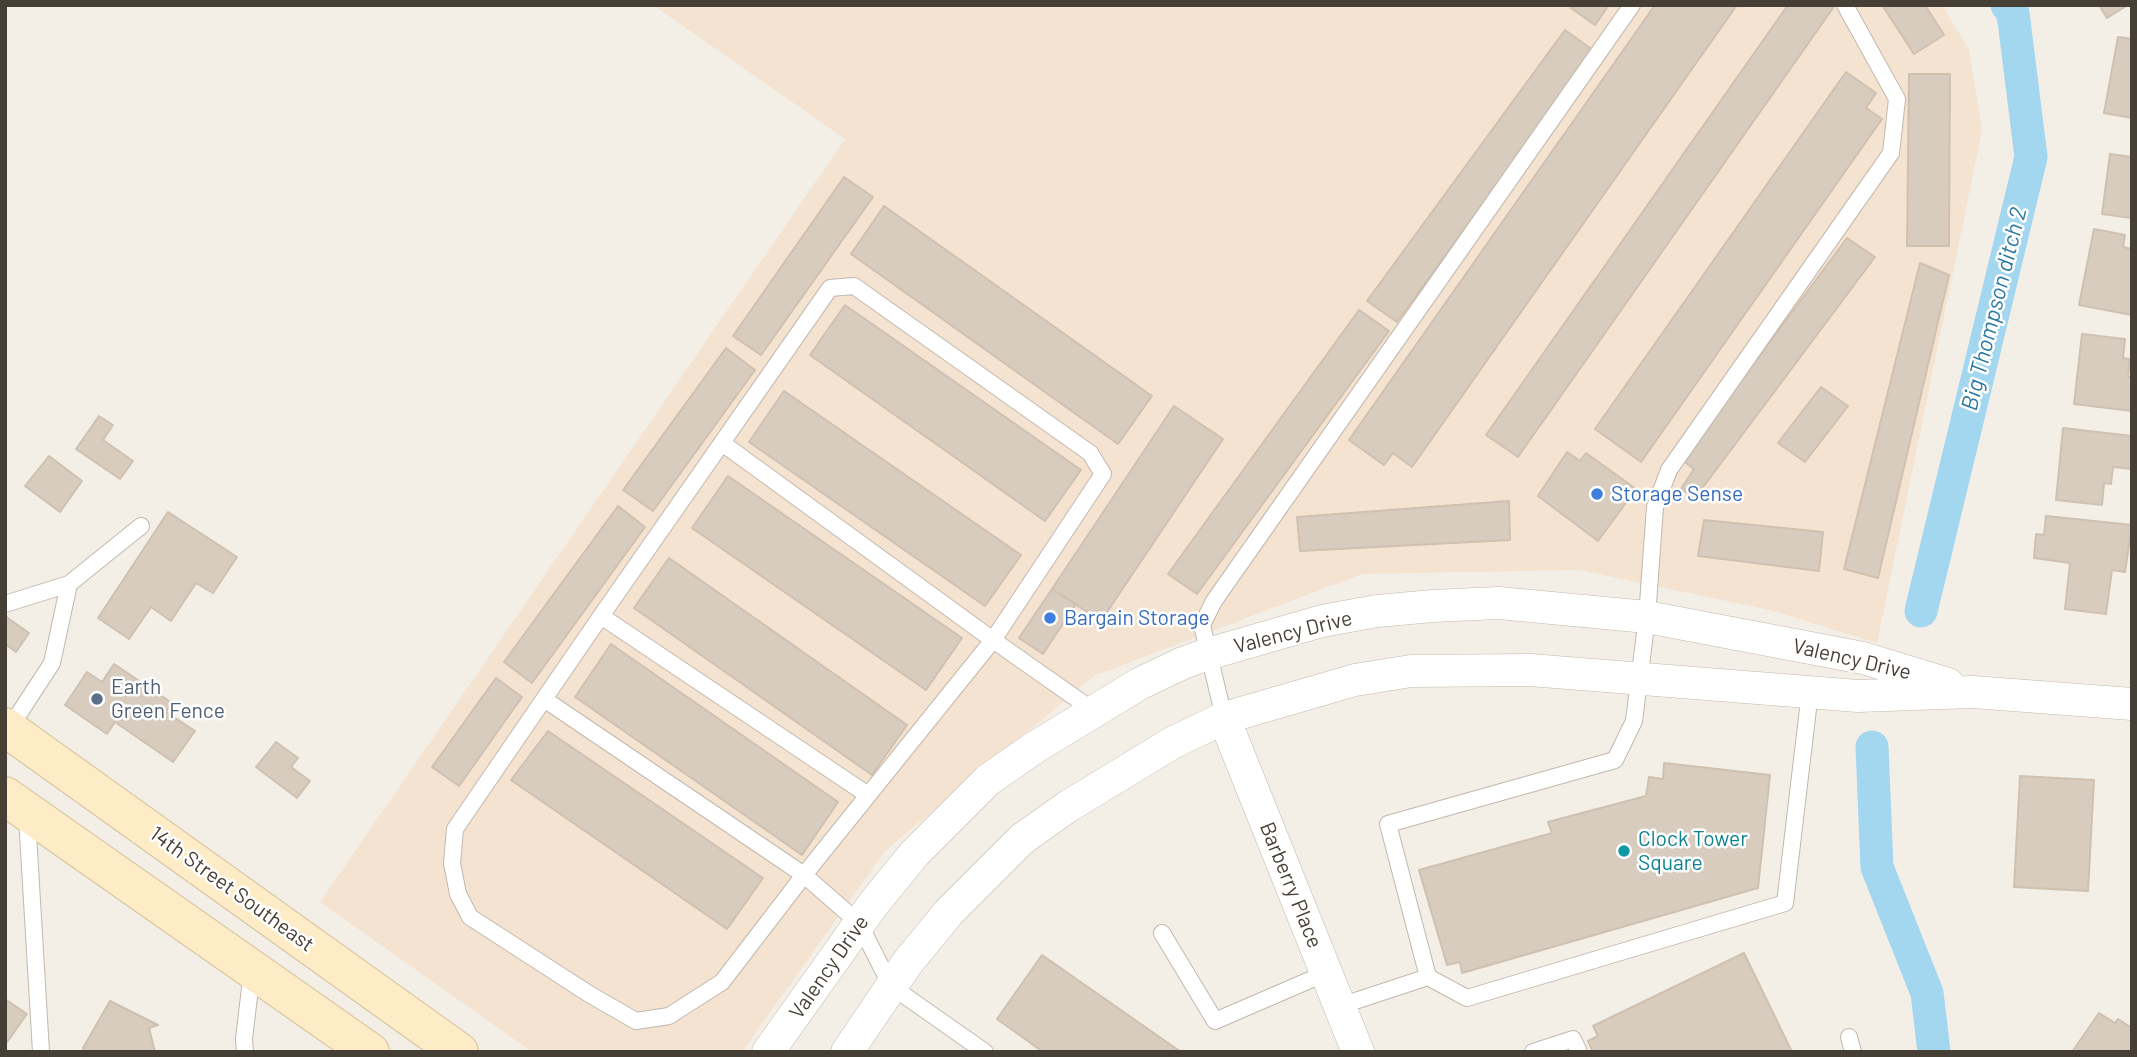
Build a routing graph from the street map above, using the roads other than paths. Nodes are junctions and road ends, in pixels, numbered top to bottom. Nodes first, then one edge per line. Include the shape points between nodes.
1 (1632, 5) edge
2 (1845, 5) edge
3 (722, 443) junction
4 (141, 526) dead end
5 (69, 584) junction
6 (5, 604) edge
7 (601, 616) junction
8 (1647, 617) junction
9 (993, 640) junction
10 (1209, 654) junction
11 (1639, 679) junction
12 (1810, 692) junction
13 (1972, 692) junction
14 (544, 699) junction
15 (2132, 704) edge
16 (1094, 711) junction
17 (1224, 718) junction
18 (7, 728) edge
19 (869, 795) junction
20 (16, 804) edge
21 (804, 875) junction
22 (859, 923) junction
23 (1162, 933) dead end
24 (252, 969) junction
25 (1326, 973) junction
26 (1428, 977) junction
27 (891, 986) junction
28 (1340, 1006) junction
29 (41, 1052) edge
30 (245, 1052) edge
31 (370, 1052) edge
32 (459, 1052) edge
33 (768, 1052) edge
34 (847, 1052) edge
35 (985, 1052) edge
36 (1358, 1052) edge
37 (1533, 1052) edge
38 (1579, 1052) edge

1 - 10 lane via 1214,601 1202,625
2 - 8 lane via 1897,99 1891,153 1669,470 1655,507
3 - 7 lane
3 - 9 lane
3 - 9 lane via 830,288 854,286 1090,453 1103,474
4 - 5 lane
5 - 6 lane
5 - 18 lane via 52,663
7 - 14 lane
7 - 19 lane
8 - 10 street, Valency Drive via 1499,603 1433,606 1322,621
8 - 11 lane
8 - 13 street, Valency Drive via 1863,658
9 - 16 lane
9 - 19 lane
10 - 16 street, Valency Drive via 1139,684
10 - 17 lane
11 - 12 street, Valency Drive
11 - 17 street, Valency Drive via 1530,670 1410,671 1355,680
11 - 26 lane via 1634,721 1615,760 1388,824
12 - 13 street, Valency Drive via 1858,696
12 - 26 lane via 1785,902 1467,998
13 - 15 street, Valency Drive
14 - 21 lane
14 - 21 lane via 455,829 452,863 458,894 470,917 636,1021 669,1016 722,982
16 - 22 street, Valency Drive via 988,780 915,853
17 - 25 street, Barberry Place
17 - 27 street, Valency Drive via 1172,743 1022,839 949,912
18 - 32 main road, 14th Street Southeast
19 - 21 lane
20 - 24 main road
20 - 29 lane
21 - 22 lane
22 - 27 lane
22 - 33 street, Valency Drive
23 - 25 lane via 1215,1021
24 - 30 lane
24 - 31 main road
25 - 28 street, Barberry Place
26 - 28 lane
27 - 34 street, Valency Drive
27 - 35 lane
28 - 36 street, Barberry Place
37 - 38 lane via 1573,1039

